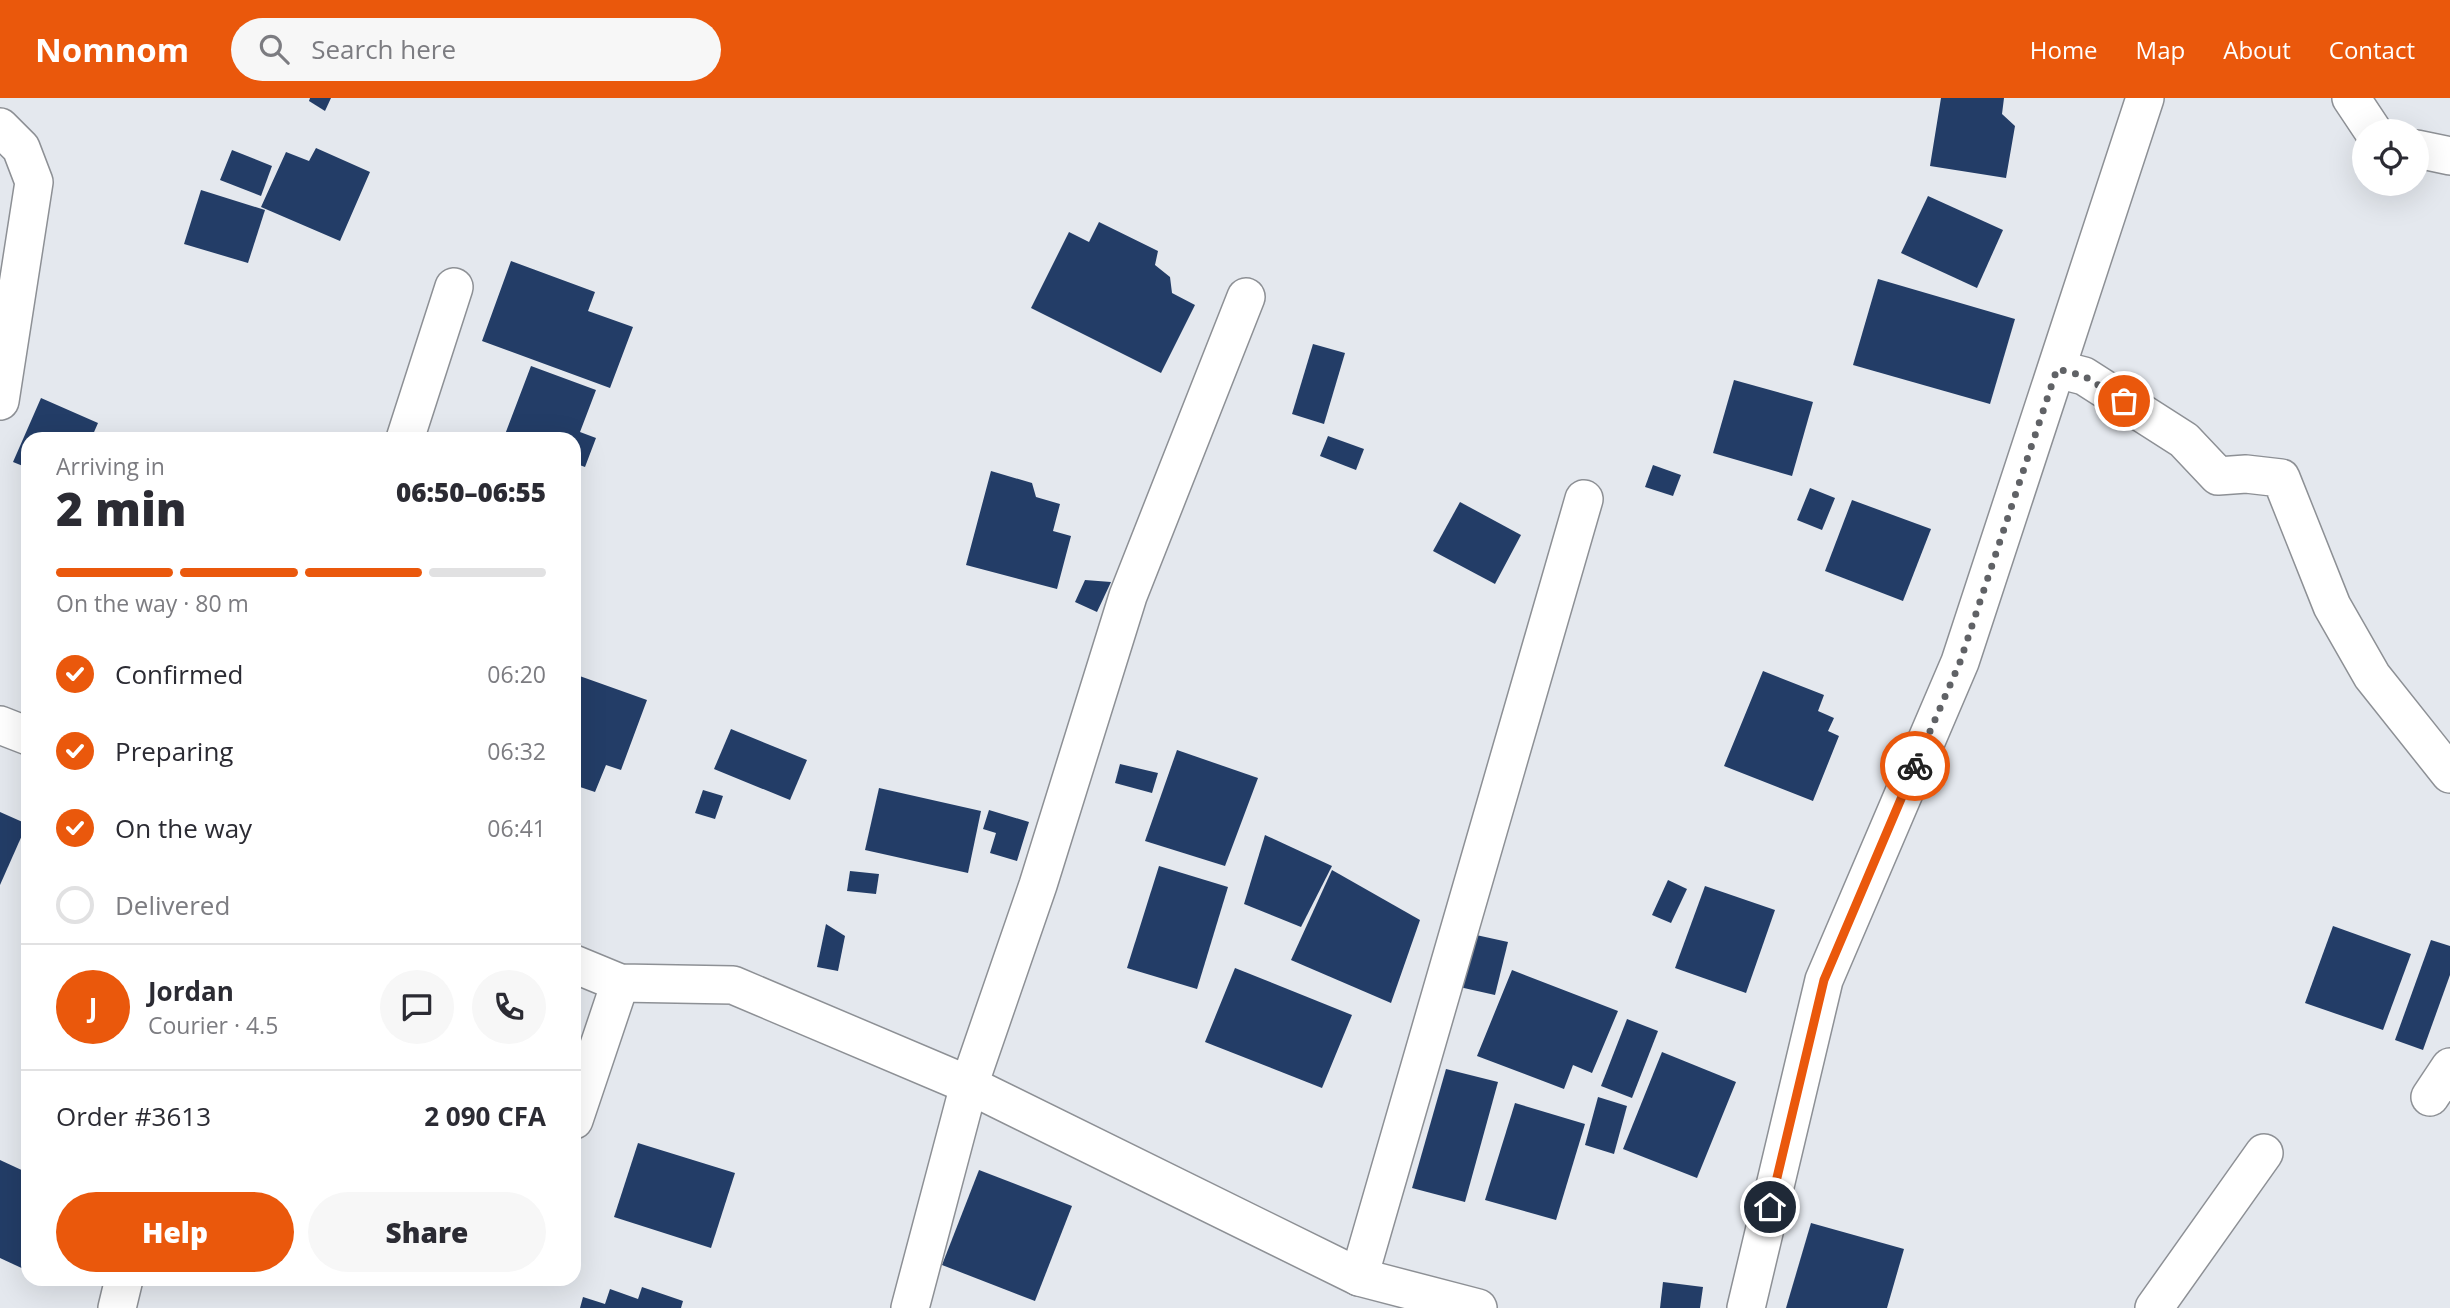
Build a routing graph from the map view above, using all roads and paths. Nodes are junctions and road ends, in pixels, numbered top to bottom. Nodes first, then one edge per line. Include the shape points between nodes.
1 (2145, 98) edge
2 (2351, 98) edge
3 (2365, 119) edge
4 (0, 127) edge
5 (2429, 152) edge
6 (2450, 156) edge
7 (454, 287) dead end
8 (1247, 297) dead end
9 (2057, 369) junction
10 (0, 401) edge
11 (407, 432) edge
12 (1584, 499) dead end
13 (0, 725) edge
14 (21, 734) edge
15 (2450, 774) edge
16 (581, 967) edge
17 (620, 983) junction
18 (2450, 1067) edge
19 (969, 1085) junction
20 (2430, 1097) dead end
21 (581, 1099) edge
22 (2264, 1153) dead end
23 (1359, 1277) junction
24 (122, 1286) edge
25 (117, 1308) edge
26 (910, 1308) edge
27 (1478, 1308) edge
28 (1746, 1308) edge
29 (2154, 1308) edge

1 - 9 street
2 - 3 street
4 - 10 street via 21,148 34,182
5 - 6 street
7 - 11 street
8 - 19 street via 1128,596 1038,885
9 - 15 street via 2084,376 2184,440 2218,476 2281,478 2332,606 2372,677
9 - 28 street via 1960,662 1824,980
12 - 23 street
13 - 14 street
16 - 17 street
17 - 19 street via 733,985
17 - 21 street
18 - 20 street
19 - 23 street
19 - 26 street
22 - 29 street
23 - 27 street
24 - 25 street

